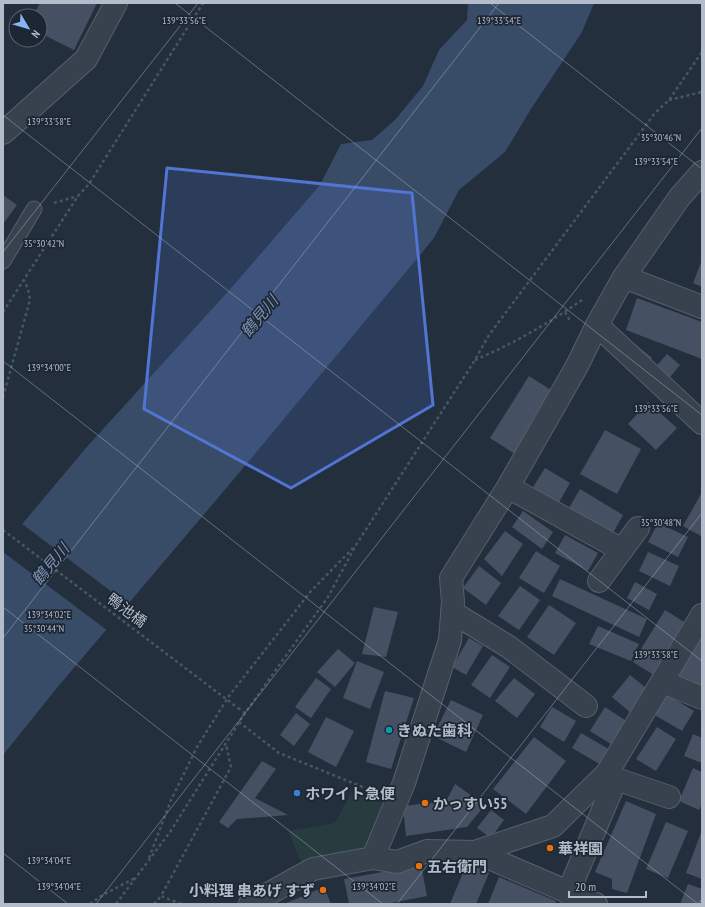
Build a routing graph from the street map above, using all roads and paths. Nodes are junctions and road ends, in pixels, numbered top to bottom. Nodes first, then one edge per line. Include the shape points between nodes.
1 (116, 3) edge
2 (203, 3) edge
3 (702, 52) edge
4 (702, 92) edge
5 (669, 100) junction
6 (3, 133) edge
7 (702, 172) edge
8 (78, 196) junction
9 (34, 209) joint
10 (3, 261) edge
11 (624, 277) junction
12 (24, 280) junction
13 (584, 299) dead end
14 (702, 307) edge
15 (3, 312) edge
16 (597, 325) junction
17 (475, 360) junction
18 (3, 397) edge
19 (702, 423) edge
20 (508, 487) junction
21 (638, 528) dead end
22 (3, 530) edge
23 (356, 545) junction
24 (622, 550) junction
25 (599, 581) dead end
26 (452, 612) junction
27 (702, 615) edge
28 (663, 682) junction
29 (702, 698) edge
30 (586, 706) dead end
31 (245, 713) junction
32 (239, 722) junction
33 (226, 743) junction
34 (611, 776) junction
35 (669, 797) dead end
36 (396, 800) junction
37 (475, 852) junction
38 (373, 858) junction
39 (147, 862) junction
40 (137, 877) junction
41 (568, 893) junction
42 (161, 896) junction
43 (90, 904) edge
44 (116, 904) edge
45 (154, 904) edge
46 (181, 904) edge
47 (250, 904) edge
48 (596, 904) edge

1 - 6 street via 86,59
2 - 8 path via 89,184
3 - 5 path
4 - 5 path
5 - 17 path via 650,119 490,335
7 - 11 street via 679,198
8 - 9 path
8 - 12 path
9 - 10 lane
11 - 14 street
11 - 16 street
12 - 15 path
12 - 18 path via 30,300
13 - 17 path via 556,318
16 - 19 street
16 - 20 street via 577,366
17 - 23 path
20 - 24 street
20 - 26 street via 451,578
21 - 24 street
22 - 31 path, 鴨池橋, bridge
23 - 31 path via 328,597
23 - 39 path via 311,592 229,696 197,747 171,800
24 - 25 street
26 - 30 street via 509,647
26 - 36 street via 450,640 404,783
27 - 28 street
28 - 29 street
28 - 34 street
31 - 32 path
32 - 33 path
32 - 36 path via 279,753
33 - 39 path via 170,832
33 - 42 path via 231,767
34 - 35 street
34 - 37 street via 553,826
34 - 41 street
36 - 38 street
37 - 38 street via 427,851 397,862
37 - 41 street
38 - 47 street via 313,869
39 - 40 path
40 - 43 path
40 - 44 path
41 - 48 street
42 - 45 path
42 - 46 path

